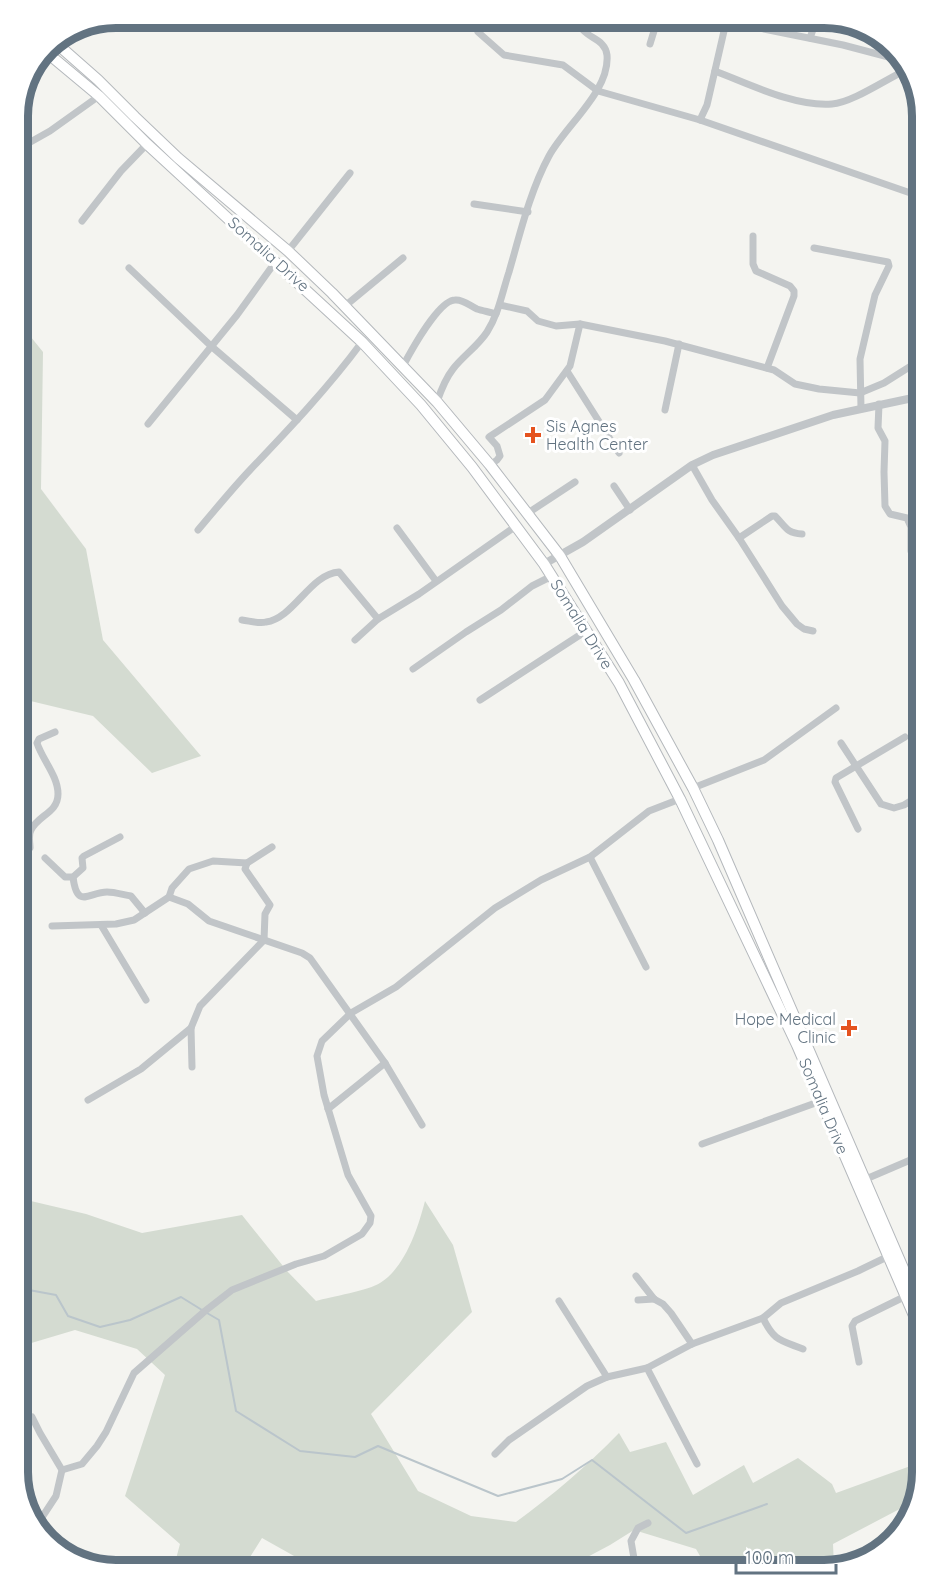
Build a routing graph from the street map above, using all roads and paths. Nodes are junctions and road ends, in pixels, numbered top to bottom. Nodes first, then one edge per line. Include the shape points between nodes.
1 (583, 29) edge
2 (655, 29) edge
3 (724, 29) edge
4 (764, 29) edge
5 (813, 29) edge
6 (478, 32) dead end
7 (810, 38) junction
8 (650, 44) dead end
9 (62, 48) edge
10 (52, 57) edge
11 (888, 57) edge
12 (715, 71) junction
13 (900, 73) edge
14 (598, 91) junction
15 (99, 96) junction
16 (700, 120) junction
17 (29, 142) edge
18 (147, 144) junction
19 (350, 173) dead end
20 (912, 194) edge
21 (474, 204) dead end
22 (528, 212) junction
23 (82, 220) dead end
24 (753, 236) dead end
25 (814, 248) dead end
26 (288, 251) junction
27 (404, 258) dead end
28 (276, 260) junction
29 (129, 268) dead end
30 (500, 305) junction
31 (345, 306) junction
32 (496, 314) junction
33 (580, 324) junction
34 (362, 342) junction
35 (679, 344) junction
36 (211, 346) junction
37 (912, 365) edge
38 (403, 366) junction
39 (767, 368) junction
40 (567, 371) junction
41 (860, 393) junction
42 (912, 397) edge
43 (437, 402) junction
44 (879, 404) junction
45 (861, 408) junction
46 (665, 410) dead end
47 (297, 420) junction
48 (148, 424) dead end
49 (619, 453) dead end
50 (489, 465) junction
51 (692, 465) junction
52 (575, 482) dead end
53 (614, 486) dead end
54 (630, 510) junction
55 (528, 513) junction
56 (516, 526) junction
57 (397, 528) dead end
58 (198, 530) dead end
59 (802, 534) dead end
60 (739, 538) junction
61 (911, 551) dead end
62 (560, 556) junction
63 (544, 564) junction
64 (552, 576) junction
65 (436, 581) junction
66 (242, 620) dead end
67 (378, 620) junction
68 (586, 631) junction
69 (813, 631) dead end
70 (355, 640) dead end
71 (413, 669) dead end
72 (480, 700) dead end
73 (836, 708) dead end
74 (55, 732) dead end
75 (905, 737) dead end
76 (842, 743) dead end
77 (856, 766) junction
78 (693, 788) junction
79 (680, 799) junction
80 (912, 800) edge
81 (858, 829) dead end
82 (120, 837) dead end
83 (272, 847) dead end
84 (29, 849) edge
85 (590, 857) junction
86 (45, 858) dead end
87 (247, 863) junction
88 (73, 877) junction
89 (169, 897) junction
90 (145, 913) junction
91 (101, 925) junction
92 (52, 926) dead end
93 (264, 940) junction
94 (646, 967) dead end
95 (146, 1000) dead end
96 (351, 1012) junction
97 (191, 1028) junction
98 (385, 1064) junction
99 (192, 1067) dead end
100 (88, 1100) dead end
101 (821, 1101) junction
102 (328, 1109) junction
103 (422, 1125) dead end
104 (702, 1144) dead end
105 (912, 1159) edge
106 (866, 1179) junction
107 (888, 1256) junction
108 (636, 1276) dead end
109 (912, 1287) edge
110 (912, 1288) edge
111 (912, 1290) edge
112 (654, 1299) junction
113 (638, 1300) dead end
114 (559, 1301) dead end
115 (762, 1318) junction
116 (692, 1344) junction
117 (802, 1349) dead end
118 (859, 1362) dead end
119 (646, 1368) junction
120 (607, 1377) junction
121 (32, 1417) dead end
122 (495, 1454) dead end
123 (697, 1464) dead end
124 (62, 1470) junction
125 (42, 1518) edge
126 (648, 1523) dead end
127 (634, 1560) edge

1 - 14 street via 598,40 607,55
2 - 8 street
3 - 12 street
4 - 7 street
5 - 7 street
6 - 14 street via 504,55 562,65
7 - 11 street
9 - 26 main road, Somalia Drive via 178,158
10 - 15 main road, Somalia Drive
12 - 13 street via 792,99 833,105
12 - 16 street
14 - 16 street
14 - 22 street via 548,157
15 - 17 street
15 - 18 main road, Somalia Drive
16 - 20 street
18 - 23 street
18 - 28 main road, Somalia Drive
19 - 26 street
21 - 22 street
22 - 30 street
24 - 39 street via 756,271 794,291
25 - 41 street via 888,262 875,295 860,359
26 - 31 main road, Somalia Drive
27 - 31 street
28 - 34 main road, Somalia Drive
28 - 36 street
29 - 36 street
30 - 32 street
30 - 33 street via 527,311 538,321 556,326
31 - 38 main road, Somalia Drive
32 - 38 street via 453,299 430,322
32 - 43 street via 486,333 453,369
33 - 35 street
33 - 40 street
34 - 47 street
34 - 56 main road, Somalia Drive via 421,405
35 - 39 street
35 - 46 street
36 - 47 street
36 - 48 street
37 - 41 street
38 - 43 main road, Somalia Drive
39 - 41 street via 795,384
40 - 49 street
40 - 50 street via 545,400 491,434 489,439 500,456
41 - 45 street
42 - 44 street
43 - 50 main road, Somalia Drive
44 - 45 street
44 - 61 street via 878,428 885,441 885,506 890,514 907,518
45 - 51 street via 743,443
47 - 58 street
50 - 55 main road, Somalia Drive
51 - 54 street
51 - 60 street
52 - 55 street
53 - 54 street
54 - 62 street
55 - 62 main road, Somalia Drive
56 - 63 main road, Somalia Drive
56 - 65 street
57 - 65 street
59 - 60 street via 792,533 772,516
60 - 69 street via 786,612 804,629
62 - 63 street
62 - 78 main road, Somalia Drive
63 - 64 main road, Somalia Drive
64 - 68 main road, Somalia Drive
64 - 71 street via 531,586
65 - 67 street
66 - 67 street via 272,621 322,578 339,572
67 - 70 street
68 - 72 street
68 - 79 main road, Somalia Drive via 619,683
73 - 78 street via 764,760
74 - 84 street via 37,743 56,782 58,796 53,810 30,830
75 - 77 street
76 - 77 street
77 - 80 street via 881,804 888,808
77 - 81 street via 836,782
78 - 106 main road, Somalia Drive
79 - 85 street via 649,811
79 - 101 main road, Somalia Drive
82 - 88 street via 84,856 83,868
83 - 87 street
85 - 94 street
85 - 96 street via 541,880 495,909 396,987
86 - 88 street via 65,877
87 - 89 street via 213,861 189,869
87 - 93 street via 245,869 270,905 265,914
88 - 90 street via 81,896 88,898 105,892 131,896
89 - 90 street
89 - 93 street via 188,904 209,921
90 - 91 street via 134,921
91 - 92 street
91 - 95 street
93 - 96 street via 310,958
93 - 97 street via 200,1006
96 - 98 street
96 - 102 street via 322,1041 317,1056
97 - 99 street
97 - 100 street via 141,1069
98 - 102 street
98 - 103 street
101 - 104 street
101 - 107 main road, Somalia Drive
102 - 124 street via 348,1175 371,1216 362,1234 324,1256 232,1290 205,1311 134,1373 97,1446 82,1464
105 - 106 street
106 - 109 main road, Somalia Drive
107 - 110 main road, Somalia Drive
107 - 115 street via 781,1303
108 - 112 street
111 - 118 street via 855,1321 852,1326
112 - 113 street
112 - 116 street via 671,1313
114 - 120 street
115 - 116 street
115 - 117 street via 770,1333
116 - 119 street
119 - 120 street
119 - 123 street
120 - 122 street via 587,1386 517,1434
121 - 124 street
124 - 125 street via 56,1496
126 - 127 street via 638,1528 631,1541

